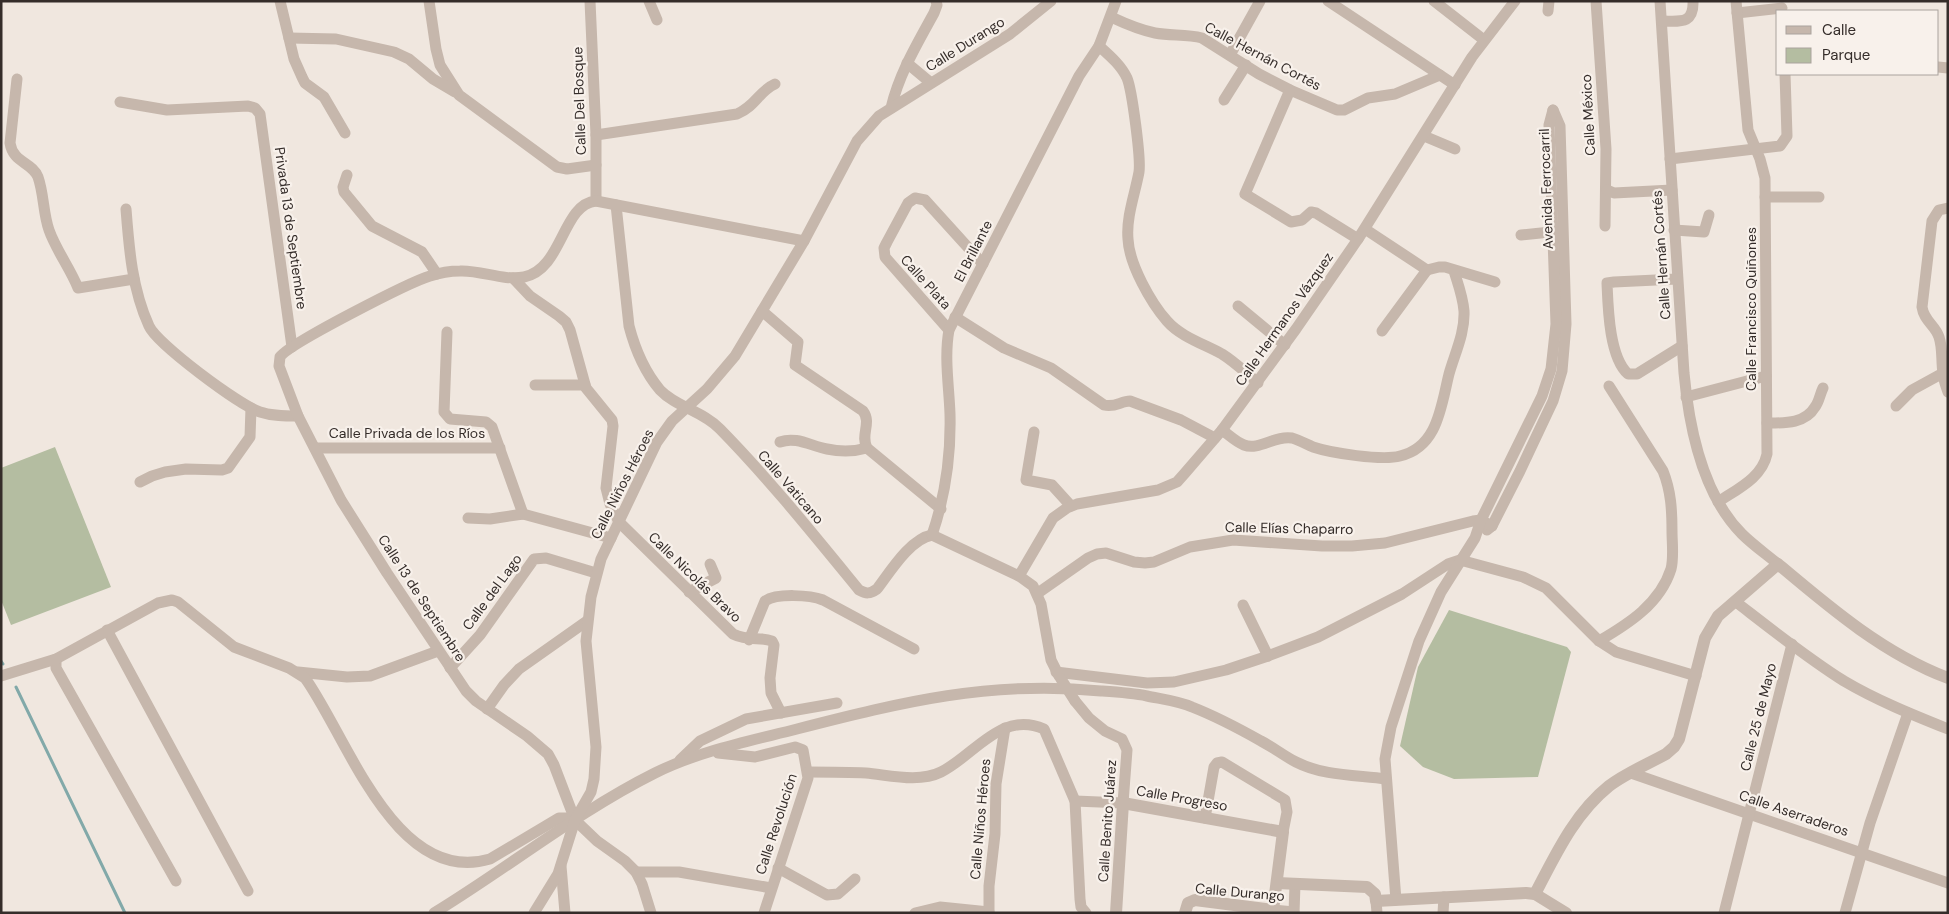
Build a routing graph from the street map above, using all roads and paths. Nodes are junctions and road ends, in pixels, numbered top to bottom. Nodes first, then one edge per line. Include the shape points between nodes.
1 (280, 1) edge
2 (429, 1) edge
3 (590, 1) edge
4 (649, 1) edge
5 (936, 1) edge
6 (1051, 1) edge
7 (1116, 1) edge
8 (1260, 1) edge
9 (1328, 1) edge
10 (1434, 1) edge
11 (1515, 1) edge
12 (1596, 1) edge
13 (1660, 1) edge
14 (1693, 1) edge
15 (1736, 1) edge
16 (1782, 7) edge
17 (1737, 13) junction
18 (1111, 17) junction
19 (656, 20) dead end
20 (1662, 21) junction
21 (289, 38) junction
22 (1484, 40) junction
23 (1100, 46) junction
24 (1230, 55) junction
25 (907, 62) junction
26 (1246, 65) junction
27 (1440, 74) junction
28 (1785, 75) edge
29 (17, 79) dead end
30 (931, 83) junction
31 (776, 84) dead end
32 (1455, 85) junction
33 (1290, 90) junction
34 (459, 95) junction
35 (1224, 100) dead end
36 (120, 102) dead end
37 (891, 108) junction
38 (345, 133) dead end
39 (596, 135) junction
40 (1424, 136) junction
41 (1455, 148) dead end
42 (1755, 149) junction
43 (1670, 160) junction
44 (596, 165) junction
45 (347, 175) dead end
46 (1606, 190) junction
47 (1672, 190) junction
48 (1765, 197) junction
49 (1819, 197) dead end
50 (596, 201) junction
51 (616, 204) junction
52 (1948, 208) edge
53 (126, 209) dead end
54 (1709, 215) dead end
55 (1605, 226) dead end
56 (1365, 229) junction
57 (1674, 230) junction
58 (1558, 232) junction
59 (1522, 235) dead end
60 (1358, 239) junction
61 (804, 241) junction
62 (983, 264) junction
63 (1427, 270) junction
64 (1454, 271) junction
65 (437, 274) junction
66 (513, 278) junction
67 (134, 279) junction
68 (1677, 279) junction
69 (1495, 282) dead end
70 (1238, 306) dead end
71 (762, 311) junction
72 (955, 316) junction
73 (949, 330) junction
74 (1936, 330) junction
75 (1948, 331) edge
76 (447, 332) dead end
77 (1382, 332) dead end
78 (1285, 344) junction
79 (1682, 346) junction
80 (292, 347) junction
81 (1559, 354) junction
82 (1942, 373) junction
83 (1766, 376) junction
84 (1258, 383) junction
85 (535, 385) dead end
86 (585, 385) junction
87 (1609, 386) dead end
88 (1823, 388) dead end
89 (1948, 392) edge
90 (1686, 397) junction
91 (687, 406) junction
92 (1896, 406) dead end
93 (251, 408) junction
94 (298, 416) junction
95 (1766, 423) junction
96 (1034, 432) dead end
97 (1218, 434) junction
98 (780, 442) dead end
99 (315, 448) junction
100 (500, 448) junction
101 (867, 448) junction
102 (140, 482) dead end
103 (1718, 502) junction
104 (1071, 506) junction
105 (941, 509) junction
106 (523, 514) junction
107 (468, 518) dead end
108 (1481, 520) junction
109 (619, 522) junction
110 (1492, 526) junction
111 (932, 535) junction
112 (611, 538) junction
113 (1475, 538) junction
114 (1460, 560) junction
115 (710, 564) dead end
116 (1778, 564) junction
117 (596, 573) junction
118 (1019, 576) junction
119 (689, 592) junction
120 (1038, 593) junction
121 (1736, 602) junction
122 (1243, 605) dead end
123 (588, 621) junction
124 (107, 630) junction
125 (749, 640) junction
126 (1599, 641) junction
127 (1792, 644) junction
128 (914, 649) dead end
129 (438, 651) junction
130 (1268, 656) junction
131 (56, 659) junction
132 (450, 668) junction
133 (298, 672) junction
134 (1, 676) edge
135 (1059, 676) junction
136 (1696, 676) junction
137 (1948, 678) edge
138 (837, 703) dead end
139 (487, 709) junction
140 (781, 713) junction
141 (1908, 713) junction
142 (1005, 728) junction
143 (1948, 729) edge
144 (712, 752) junction
145 (677, 763) junction
146 (808, 772) junction
147 (1631, 773) junction
148 (1386, 779) junction
149 (1075, 802) junction
150 (1123, 803) junction
151 (1749, 813) junction
152 (1204, 818) junction
153 (575, 820) junction
154 (1283, 832) junction
155 (1862, 853) junction
156 (561, 865) junction
157 (778, 868) junction
158 (636, 872) junction
159 (855, 879) dead end
160 (176, 881) dead end
161 (1277, 883) junction
162 (1948, 883) edge
163 (1295, 884) junction
164 (772, 888) junction
165 (248, 891) dead end
166 (1535, 894) junction
167 (1444, 897) junction
168 (1396, 900) junction
169 (1376, 907) edge
170 (1186, 909) edge
171 (1230, 909) edge
172 (958, 910) edge
173 (1273, 910) junction
174 (989, 912) edge
175 (1294, 912) edge
176 (434, 913) edge
177 (534, 913) edge
178 (566, 913) edge
179 (651, 913) edge
180 (764, 913) edge
181 (915, 913) edge
182 (1086, 913) edge
183 (1116, 913) edge
184 (1443, 913) edge
185 (1566, 913) edge
186 (1724, 913) edge
187 (1845, 913) edge

1 - 21 street
2 - 34 street via 440,65
3 - 39 street, Calle Del Bosque
4 - 19 street
5 - 25 street via 934,13
6 - 30 street, Calle Durango via 1010,34
7 - 18 street, El Brillante
8 - 24 street
9 - 27 street
10 - 22 street
11 - 22 street, Calle Hermanos Vázquez
12 - 46 street, Calle México
13 - 20 street, Calle Hernán Cortés
14 - 20 street via 1690,17
15 - 17 street, Calle Francisco Quiñones
16 - 17 street
17 - 42 street, Calle Francisco Quiñones via 1746,115
18 - 23 street, El Brillante
18 - 24 street, Calle Hernán Cortés via 1154,33 1202,38
20 - 43 street, Calle Hernán Cortés
21 - 34 street via 336,39 394,52 410,59
21 - 38 street via 305,83 324,97
22 - 32 street, Calle Hermanos Vázquez
23 - 62 street, El Brillante via 1079,76
23 - 84 street via 1127,78 1130,89 1139,156 1128,228 1128,248 1132,258 1149,294 1170,324 1223,355
24 - 26 street, Calle Hernán Cortés
25 - 30 street
25 - 37 street
26 - 33 street, Calle Hernán Cortés
26 - 35 street
27 - 32 street
27 - 33 street, Calle Hernán Cortés via 1395,94 1368,98 1344,110 1329,108
28 - 42 street via 1787,136 1780,146
29 - 67 street via 11,149 38,178 49,230 78,288
30 - 37 street, Calle Durango
31 - 39 street via 762,93 753,105 737,114
32 - 40 street, Calle Hermanos Vázquez
33 - 60 street via 1245,194 1292,222 1302,220 1311,212 1316,213
34 - 44 street via 557,167 567,169
36 - 80 street, Privada 13 de Septiembre via 167,110 248,106 260,114
37 - 61 street, Calle Niños Héroes via 857,141
39 - 44 street, Calle Del Bosque
40 - 41 street
40 - 56 street, Calle Hermanos Vázquez
42 - 43 street
42 - 48 street, Calle Francisco Quiñones via 1763,168
43 - 47 street, Calle Hernán Cortés
44 - 50 street, Calle Del Bosque
45 - 65 street via 344,192 372,226 422,252
46 - 47 street via 1614,193
46 - 55 street, Calle México
47 - 57 street, Calle Hernán Cortés
48 - 49 street
48 - 83 street, Calle Francisco Quiñones
50 - 51 street
50 - 66 street via 582,205 576,212 552,257 543,267 525,277
51 - 61 street
51 - 91 street, Calle Vaticano via 633,343 644,368 660,389 668,397
52 - 74 street via 1939,210 1932,221 1922,300 1923,314
53 - 67 street
54 - 57 street via 1704,232
56 - 60 street, Calle Hermanos Vázquez
56 - 63 street
57 - 68 street, Calle Hernán Cortés
58 - 58 street, Avenida Ferrocarril via 1560,126 1553,110 1549,126
58 - 59 street
58 - 81 street, Avenida Ferrocarril via 1556,324
60 - 78 street, Calle Hermanos Vázquez
61 - 71 street, Calle Niños Héroes
62 - 72 street, El Brillante
62 - 73 street, Calle Plata via 925,200 915,198 908,203 884,252 888,262
63 - 64 street via 1439,267
63 - 77 street
64 - 69 street
64 - 97 street via 1464,312 1461,338 1438,422 1426,441 1413,452 1398,457 1377,457 1321,449 1291,438 1251,447
65 - 66 street via 460,271
65 - 80 street via 414,282
66 - 86 street via 530,296 566,322
67 - 93 street via 153,333 211,381
68 - 79 street, Calle Hernán Cortés
68 - 79 street via 1607,283 1610,326 1619,359 1628,374 1637,374
70 - 78 street
71 - 91 street, Calle Niños Héroes via 721,374
71 - 101 street via 798,342 795,364 866,415 863,437
72 - 73 street, El Brillante
72 - 97 street via 1004,348 1051,368 1104,405 1110,407 1130,401
73 - 105 street, El Brillante via 950,430
74 - 75 street
74 - 82 street via 1941,344
76 - 100 street via 444,412 450,419 486,422 492,427
78 - 84 street, Calle Hermanos Vázquez
79 - 90 street, Calle Hernán Cortés
80 - 94 street, Calle 13 de Septiembre via 282,353 278,362
81 - 108 street, Avenida Ferrocarril
81 - 110 street, Avenida Ferrocarril via 1562,371 1553,401
82 - 89 street
82 - 92 street via 1912,390
83 - 90 street
83 - 95 street, Calle Francisco Quiñones
84 - 97 street, Calle Hermanos Vázquez
85 - 86 street
86 - 109 street via 612,420 606,488
87 - 126 street via 1668,484 1672,558 1667,578 1652,601 1628,624
88 - 95 street via 1815,408 1802,419 1785,424
90 - 103 street, Calle Hernán Cortés via 1697,447
91 - 109 street, Calle Niños Héroes via 658,442
91 - 111 street, Calle Vaticano via 719,428 859,590 866,594 877,589 919,540
93 - 94 street via 275,416
93 - 102 street via 250,437 228,468 165,472
94 - 99 street, Calle 13 de Septiembre
95 - 103 street, Calle Francisco Quiñones via 1767,454 1762,470
96 - 104 street via 1026,480 1052,485
97 - 104 street, Calle Hermanos Vázquez via 1170,487
98 - 101 street via 803,441 826,449 850,452
99 - 100 street, Calle Privada de los Ríos
99 - 129 street, Calle 13 de Septiembre via 352,518
100 - 106 street
101 - 105 street
103 - 116 street, Calle Hernán Cortés via 1742,535
104 - 118 street, Calle Hermanos Vázquez via 1053,518
105 - 111 street, El Brillante
106 - 107 street via 490,519
106 - 112 street
108 - 110 street
108 - 113 street, Avenida Ferrocarril
108 - 120 street, Calle Elías Chaparro via 1385,543 1352,546 1213,542 1145,563 1106,553 1092,556
109 - 112 street, Calle Niños Héroes
109 - 119 street, Calle Nicolás Bravo
110 - 113 street, Avenida Ferrocarril
111 - 118 street
112 - 117 street, Calle Niños Héroes
113 - 114 street, Avenida Ferrocarril
114 - 126 street via 1523,577 1540,585
114 - 130 street via 1356,618
114 - 148 street, Avenida Ferrocarril via 1440,592 1402,688 1385,759
115 - 119 street via 716,578
116 - 121 street
116 - 137 street via 1871,636 1902,656
117 - 123 street, Calle Niños Héroes
117 - 132 street, Calle del Lago via 546,558 534,559 486,627
118 - 120 street
119 - 125 street, Calle Nicolás Bravo via 733,634
120 - 135 street, Calle Benito Juárez via 1051,660
121 - 127 street
121 - 136 street via 1710,627
122 - 130 street
123 - 139 street via 519,669
123 - 153 street, Calle Niños Héroes via 587,658 596,765 591,792
124 - 131 street
124 - 133 street via 158,603 172,600 184,605 234,647
124 - 165 street
125 - 128 street via 762,605 770,598 810,597 823,600
125 - 140 street, Calle Nicolás Bravo via 767,639 774,643 771,693
126 - 136 street via 1616,652
127 - 141 street via 1846,682
127 - 151 street, Calle 25 de Mayo
129 - 132 street, Calle 13 de Septiembre
129 - 133 street via 370,676
130 - 135 street via 1174,682
131 - 134 street
131 - 160 street via 54,665
132 - 139 street, Calle 13 de Septiembre via 466,691
133 - 153 street via 310,685 376,798 415,842 432,854 470,863 481,862 559,818
135 - 150 street, Calle Benito Juárez, bridge via 1089,718 1104,731 1122,739 1127,750
136 - 147 street via 1674,748
138 - 140 street
139 - 153 street, Calle 13 de Septiembre via 548,754
140 - 145 street via 746,719 728,727 700,741
141 - 143 street
141 - 155 street
142 - 146 street via 940,772 927,776
142 - 149 street via 1028,724 1044,729
142 - 174 street, Calle Niños Héroes via 996,784
144 - 145 street
144 - 146 street, Calle Revolución via 755,757 798,747 803,750
144 - 148 street via 926,698 1026,687 1083,689 1143,695 1189,706 1238,728 1297,762 1330,772
145 - 153 street
146 - 157 street, Calle Revolución via 807,784
147 - 151 street, Calle Aserraderos
147 - 166 street via 1610,786 1585,810
148 - 168 street, Avenida Ferrocarril
149 - 150 street, Calle Progreso
149 - 182 street via 1080,899
150 - 152 street, Calle Progreso
150 - 183 street, Calle Benito Juárez
151 - 155 street, Calle Aserraderos
151 - 186 street, Calle 25 de Mayo
152 - 154 street, Calle Progreso
152 - 154 street via 1214,767 1222,762 1285,800
153 - 156 street
153 - 158 street
153 - 176 street
154 - 161 street
155 - 162 street, Calle Aserraderos
155 - 187 street
156 - 177 street via 551,888
156 - 178 street
157 - 159 street via 827,895 838,894
157 - 164 street, Calle Revolución
158 - 164 street via 679,872
158 - 179 street
161 - 163 street, Calle Durango
161 - 173 street
163 - 169 street, Calle Durango via 1367,887 1375,894
163 - 175 street
164 - 180 street, Calle Revolución
166 - 167 street
166 - 185 street
167 - 168 street
167 - 184 street
168 - 169 street
170 - 171 street, Calle Durango via 1190,901 1195,900
171 - 173 street, Calle Durango
172 - 174 street
172 - 181 street via 940,907
173 - 175 street, Calle Durango

